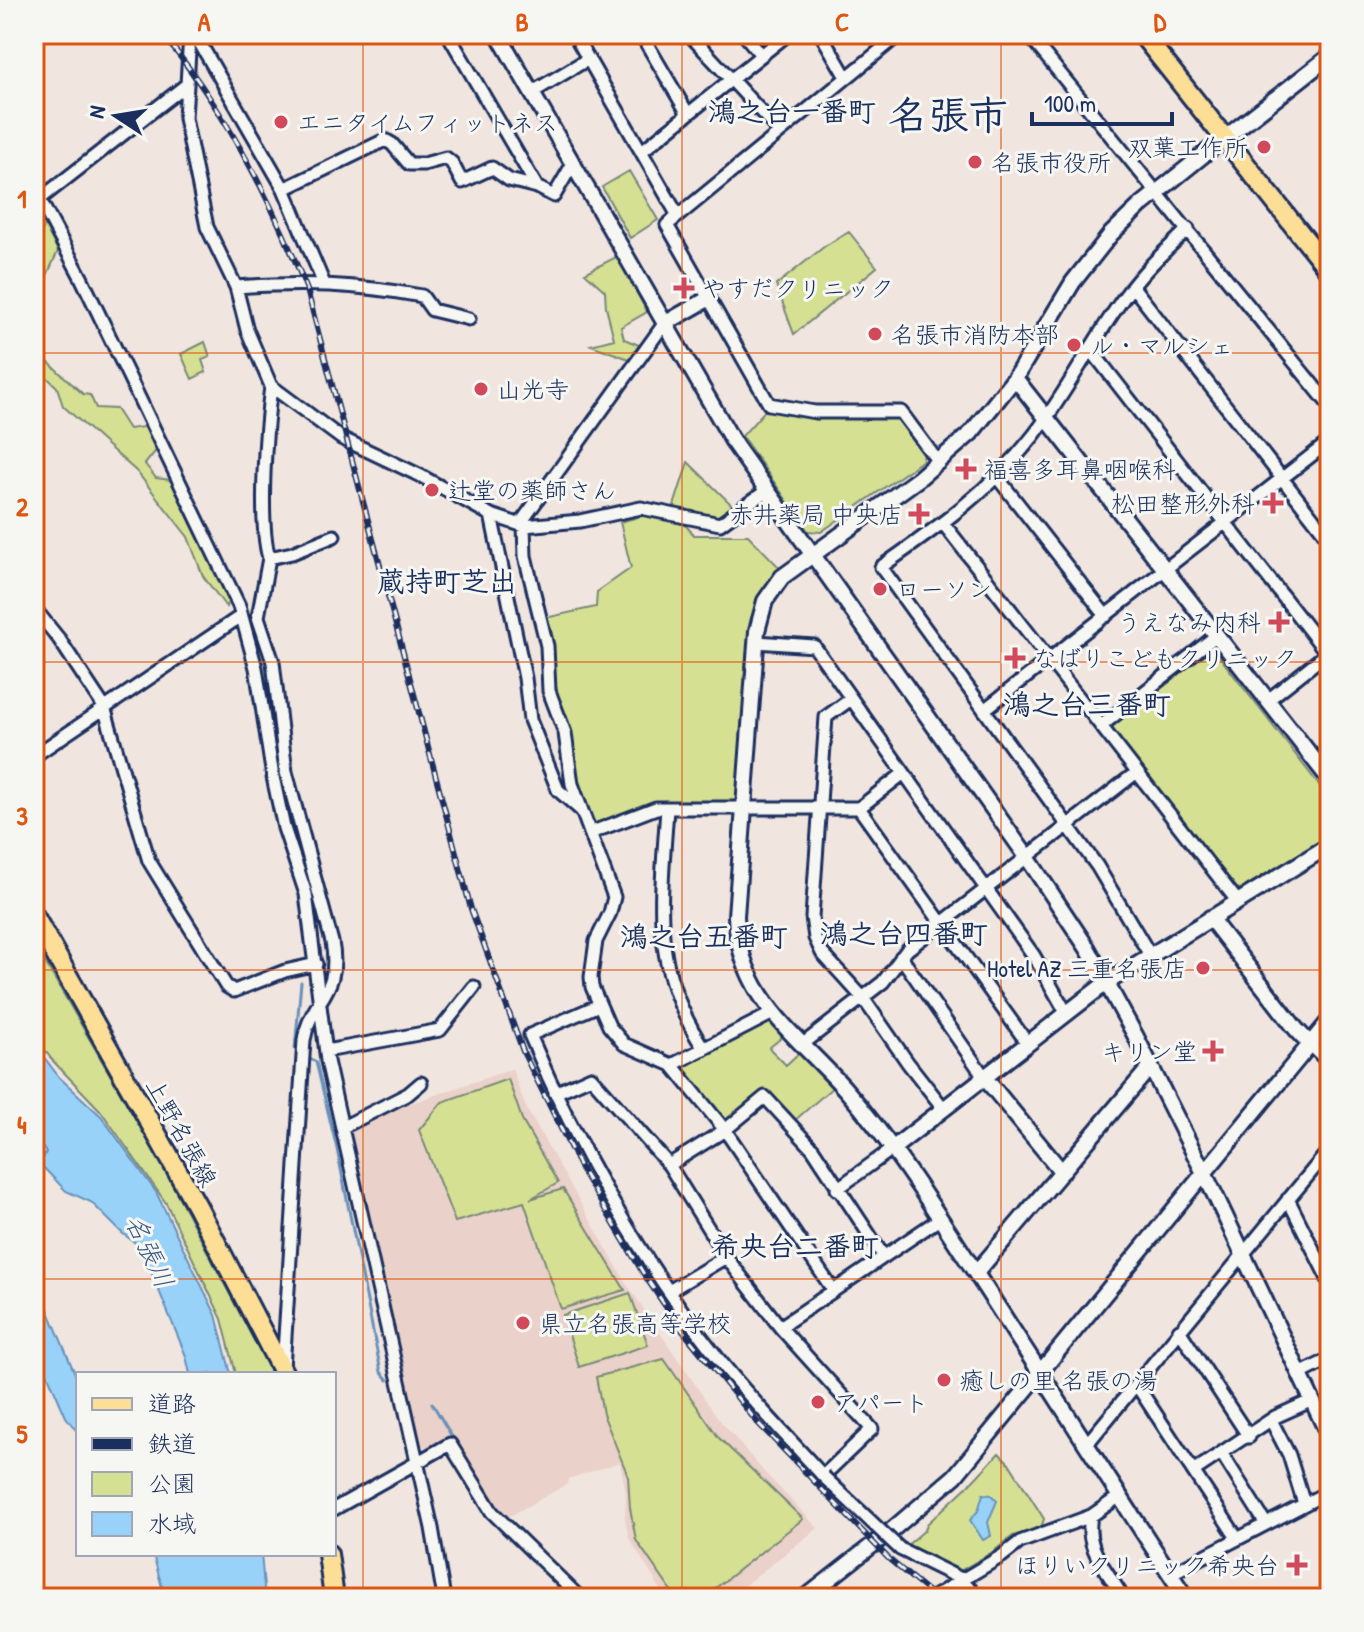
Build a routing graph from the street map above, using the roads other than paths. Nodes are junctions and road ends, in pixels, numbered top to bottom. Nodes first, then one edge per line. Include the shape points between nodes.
1 (448, 34) edge
2 (498, 34) edge
3 (574, 34) edge
4 (641, 34) edge
5 (689, 34) edge
6 (744, 34) edge
7 (788, 34) edge
8 (821, 34) edge
9 (900, 34) edge
10 (1028, 34) edge
11 (1142, 34) edge
12 (195, 37) edge
13 (761, 55) junction
14 (1330, 56) edge
15 (588, 59) junction
16 (846, 77) junction
17 (731, 78) junction
18 (186, 85) junction
19 (531, 93) junction
20 (688, 114) junction
21 (780, 132) junction
22 (1223, 139) junction
23 (642, 151) junction
24 (572, 165) junction
25 (537, 187) junction
26 (284, 189) junction
27 (1155, 194) junction
28 (37, 196) edge
29 (677, 214) junction
30 (1188, 229) junction
31 (1330, 271) edge
32 (324, 284) junction
33 (236, 287) junction
34 (1133, 287) junction
35 (708, 299) junction
36 (469, 319) dead end
37 (664, 324) junction
38 (1091, 350) junction
39 (1015, 378) junction
40 (271, 386) junction
41 (1330, 406) edge
42 (1047, 418) junction
43 (1330, 441) edge
44 (939, 463) junction
45 (997, 477) junction
46 (1282, 478) junction
47 (766, 491) junction
48 (491, 515) junction
49 (1226, 522) junction
50 (943, 523) junction
51 (522, 525) junction
52 (334, 536) dead end
53 (1330, 540) edge
54 (811, 556) junction
55 (269, 558) junction
56 (1165, 570) junction
57 (34, 608) edge
58 (241, 616) junction
59 (1106, 616) junction
60 (1217, 635) junction
61 (756, 642) junction
62 (1329, 654) edge
63 (1049, 660) junction
64 (851, 699) junction
65 (1268, 700) junction
66 (104, 707) junction
67 (984, 710) junction
68 (1101, 726) junction
69 (34, 756) edge
70 (1137, 772) junction
71 (904, 773) junction
72 (1330, 780) edge
73 (745, 807) junction
74 (667, 808) junction
75 (820, 808) junction
76 (859, 808) junction
77 (582, 811) junction
78 (1067, 826) junction
79 (590, 833) junction
80 (1330, 845) edge
81 (1027, 857) junction
82 (987, 888) junction
83 (1238, 902) junction
84 (34, 916) edge
85 (1210, 918) junction
86 (941, 924) junction
87 (1150, 955) junction
88 (901, 957) junction
89 (316, 964) junction
90 (1106, 983) junction
91 (474, 987) dead end
92 (863, 998) junction
93 (319, 1005) junction
94 (599, 1005) junction
95 (773, 1013) junction
96 (1067, 1014) junction
97 (1330, 1020) edge
98 (803, 1044) junction
99 (1028, 1044) junction
100 (1310, 1044) junction
101 (704, 1049) junction
102 (326, 1051) junction
103 (1330, 1064) edge
104 (672, 1065) junction
105 (1151, 1066) junction
106 (985, 1078) junction
107 (421, 1083) dead end
108 (555, 1093) junction
109 (944, 1109) junction
110 (343, 1127) junction
111 (725, 1130) junction
112 (892, 1149) junction
113 (1330, 1149) edge
114 (669, 1165) junction
115 (1204, 1171) junction
116 (1062, 1172) junction
117 (837, 1189) junction
118 (1288, 1199) junction
119 (941, 1218) junction
120 (1242, 1255) junction
121 (726, 1257) junction
122 (884, 1257) junction
123 (976, 1273) junction
124 (1330, 1283) edge
125 (833, 1290) junction
126 (669, 1291) junction
127 (780, 1327) junction
128 (1179, 1330) junction
129 (1330, 1359) edge
130 (283, 1371) edge
131 (1041, 1372) junction
132 (1300, 1374) junction
133 (1136, 1384) junction
134 (1304, 1404) dead end
135 (1272, 1422) junction
136 (1249, 1437) junction
137 (1330, 1438) edge
138 (1086, 1445) junction
139 (1222, 1454) junction
140 (417, 1462) junction
141 (1194, 1471) junction
142 (823, 1476) junction
143 (1330, 1491) edge
144 (1120, 1496) junction
145 (1304, 1504) junction
146 (336, 1508) edge
147 (1091, 1516) junction
148 (1266, 1524) junction
149 (1237, 1538) junction
150 (328, 1556) edge
151 (1170, 1574) junction
152 (961, 1579) junction
153 (334, 1598) edge
154 (444, 1598) edge
155 (580, 1598) edge
156 (805, 1598) edge
157 (932, 1598) edge
158 (979, 1598) edge
159 (1123, 1598) edge
160 (1186, 1598) edge

1 - 25 street
2 - 19 street
3 - 15 street
4 - 20 street
5 - 17 street
6 - 13 street
7 - 13 street
8 - 16 street
9 - 16 street
10 - 27 street
11 - 22 main road
12 - 18 street
12 - 26 street
13 - 17 street
14 - 22 street
15 - 19 street
15 - 23 street
16 - 21 street
17 - 20 street
17 - 21 street
18 - 28 street
18 - 33 street via 185,118 207,227
19 - 24 street
20 - 23 street
21 - 29 street
22 - 27 street
22 - 31 main road
23 - 29 street
24 - 25 street via 554,196
24 - 37 street
25 - 26 street via 509,180 492,168 462,182 446,158 409,164 385,140
26 - 32 street
27 - 30 street
27 - 39 street via 1096,253
28 - 58 street via 229,581
29 - 35 street via 667,225
30 - 34 street
30 - 41 street
32 - 33 street
32 - 36 street via 422,296 432,310
33 - 40 street
34 - 38 street
34 - 46 street
35 - 37 street
35 - 44 street via 769,404 815,412 901,412
37 - 47 street
37 - 51 street
38 - 42 street
38 - 49 street
39 - 42 street
39 - 44 street
40 - 48 street via 341,438
40 - 55 street via 265,506
42 - 45 street
42 - 56 street
43 - 46 street
44 - 54 street
45 - 50 street
45 - 59 street
46 - 49 street
46 - 53 street
47 - 51 street via 720,524 641,508 580,521
47 - 54 street
48 - 51 street
48 - 77 street via 530,720 558,790
49 - 56 street
49 - 62 street
50 - 63 street
50 - 67 street via 881,567
51 - 77 street via 547,646 549,691 565,733 572,784
52 - 55 street
54 - 61 street via 770,593
54 - 81 street
55 - 93 street via 258,617 273,662 286,772 334,955 330,989
56 - 59 street
56 - 60 street
57 - 66 street
58 - 66 street
58 - 89 street via 256,668 284,828 306,894
59 - 63 street
60 - 65 street
60 - 68 street
61 - 64 street via 814,646
61 - 73 street
62 - 65 street
63 - 67 street
63 - 68 street
64 - 71 street
64 - 75 street via 826,717
65 - 72 street
66 - 69 street
66 - 89 street via 149,861 229,990
67 - 78 street
68 - 70 street
70 - 78 street
70 - 83 street
71 - 76 street
71 - 82 street
73 - 74 street
73 - 75 street
73 - 95 street via 738,944 749,978
74 - 79 street
74 - 101 street via 660,910 663,949 675,997
75 - 76 street
75 - 92 street via 813,931 827,960
76 - 86 street
77 - 79 street
78 - 81 street
78 - 87 street
79 - 94 street via 614,897 593,952 592,987
80 - 83 street
81 - 82 street
81 - 90 street
82 - 86 street
82 - 96 street
83 - 85 street
84 - 130 main road, 上野名張線
85 - 87 street
85 - 100 street
86 - 88 street
86 - 99 street
87 - 90 street
88 - 92 street
88 - 106 street
89 - 93 street
90 - 96 street
90 - 105 street
91 - 102 street via 440,1030
92 - 98 street
92 - 109 street
93 - 102 street
93 - 130 street via 306,1026 302,1053
94 - 104 street via 624,1044
94 - 108 street via 530,1035
95 - 98 street
95 - 101 street
96 - 99 street
97 - 100 street
98 - 112 street
99 - 106 street
100 - 103 street
100 - 115 street
101 - 104 street
102 - 110 street
104 - 111 street
105 - 115 street
105 - 116 street
106 - 109 street
106 - 116 street
107 - 110 street
108 - 114 street via 591,1077
108 - 126 street
109 - 112 street
110 - 140 street
111 - 114 street
111 - 117 street via 765,1097 813,1149
111 - 125 street
112 - 117 street
112 - 119 street
113 - 118 street
114 - 121 street
115 - 120 street
115 - 131 street
116 - 123 street
117 - 122 street
118 - 120 street
118 - 124 street
119 - 122 street
119 - 123 street
120 - 128 street
120 - 132 street
121 - 126 street
121 - 127 street
122 - 125 street
123 - 131 street
125 - 127 street
126 - 142 street via 717,1358
127 - 142 street via 872,1429
128 - 133 street
128 - 136 street
129 - 132 street
131 - 138 street
131 - 156 street via 955,1476
132 - 137 street
133 - 138 street
133 - 141 street
134 - 135 street
135 - 136 street
135 - 145 street
136 - 139 street
138 - 144 street
139 - 141 street
139 - 148 street
140 - 146 street
140 - 154 street
140 - 155 street via 450,1444 492,1512
141 - 149 street
142 - 152 street, bridge via 900,1549
143 - 145 street
144 - 147 street
144 - 151 street
145 - 148 street
147 - 152 street via 1020,1542
147 - 159 street via 1090,1542
148 - 149 street
149 - 151 street
150 - 153 main road
151 - 160 street
152 - 157 street
152 - 158 street

